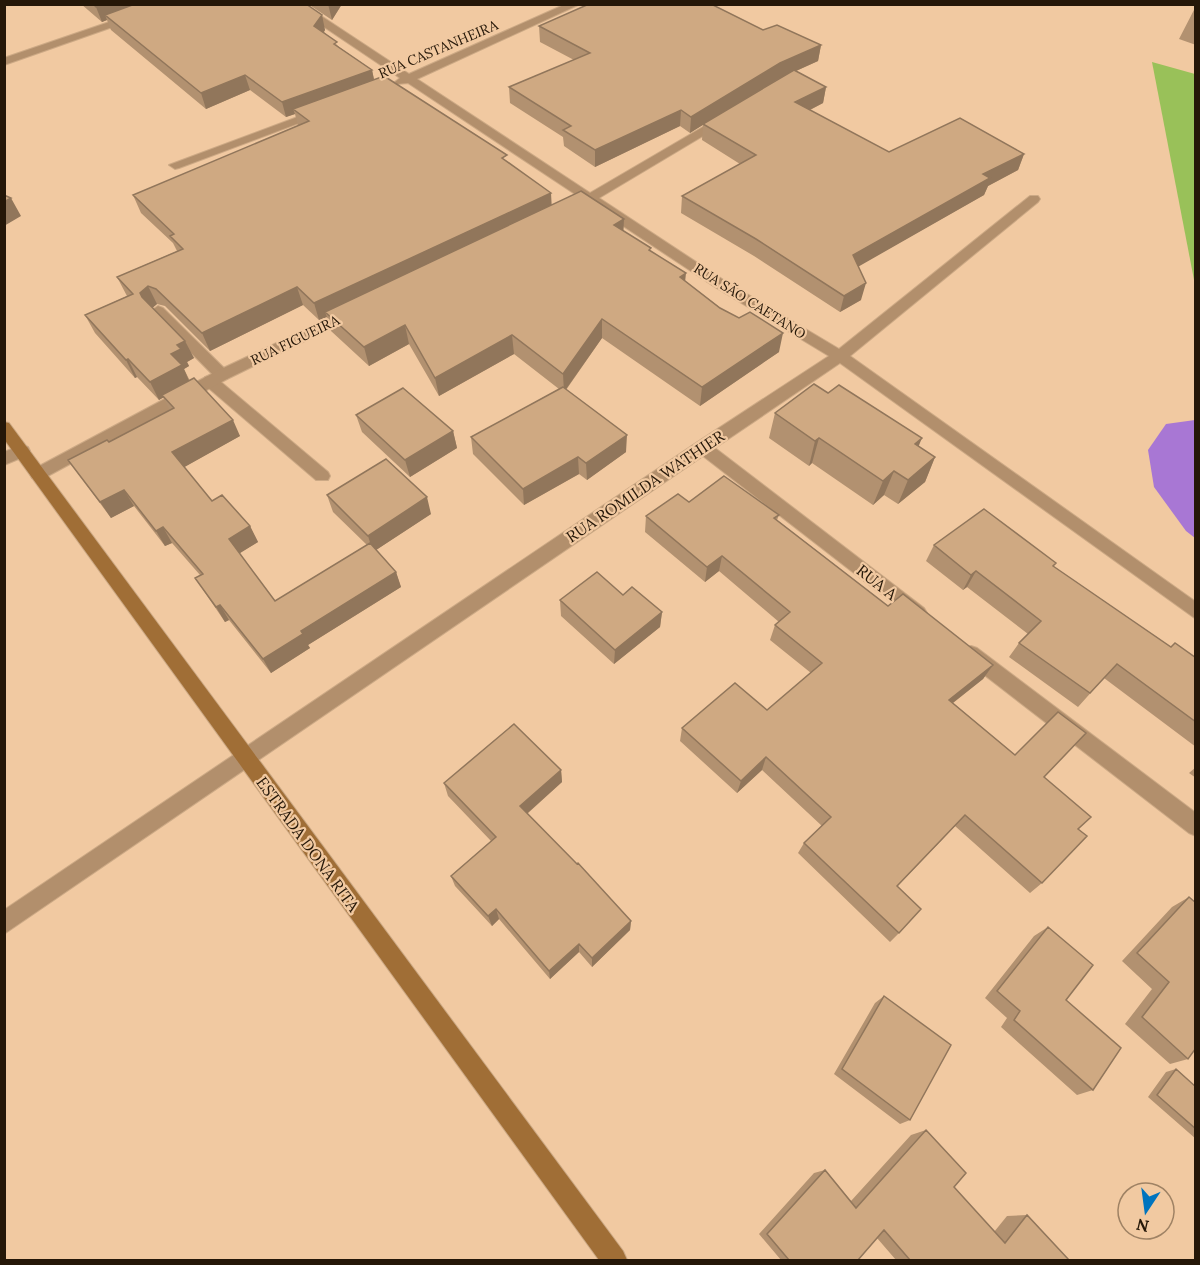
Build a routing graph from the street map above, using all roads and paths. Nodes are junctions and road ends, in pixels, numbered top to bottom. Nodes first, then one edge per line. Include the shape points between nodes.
1 (138, 4) edge
2 (173, 4) edge
3 (295, 4) edge
4 (575, 4) edge
5 (149, 12) junction
6 (4, 62) edge
7 (409, 79) junction
8 (387, 88) edge
9 (331, 108) edge
10 (734, 114) edge
11 (175, 165) dead end
12 (591, 199) junction
13 (1034, 199) dead end
14 (570, 209) edge
15 (359, 309) edge
16 (158, 311) edge
17 (840, 356) junction
18 (216, 378) junction
19 (4, 427) edge
20 (702, 447) junction
21 (13, 455) edge
22 (38, 474) junction
23 (322, 477) dead end
24 (1196, 612) edge
25 (930, 622) edge
26 (958, 644) edge
27 (244, 758) junction
28 (1196, 826) edge
29 (4, 923) edge
30 (614, 1260) edge

1 - 5 street
2 - 5 street
3 - 7 street, RUA SÃO CAETANO
4 - 7 street, RUA CASTANHEIRA
5 - 6 street
7 - 8 street, RUA CASTANHEIRA
7 - 12 street, RUA SÃO CAETANO
9 - 11 street
10 - 12 street
12 - 14 street
12 - 17 street, RUA SÃO CAETANO via 720,284
13 - 17 street, RUA ROMILDA WATHIER
15 - 18 street, RUA FIGUEIRA
16 - 18 street
17 - 20 street, RUA ROMILDA WATHIER
17 - 24 street, RUA SÃO CAETANO
18 - 22 street, RUA FIGUEIRA
18 - 23 street
19 - 21 street, ESTRADA DONA RITA
20 - 25 street, RUA A
20 - 27 street, RUA ROMILDA WATHIER
21 - 22 street, ESTRADA DONA RITA
22 - 27 street, ESTRADA DONA RITA
26 - 28 street
27 - 29 street, RUA ROMILDA WATHIER
27 - 30 street, ESTRADA DONA RITA

